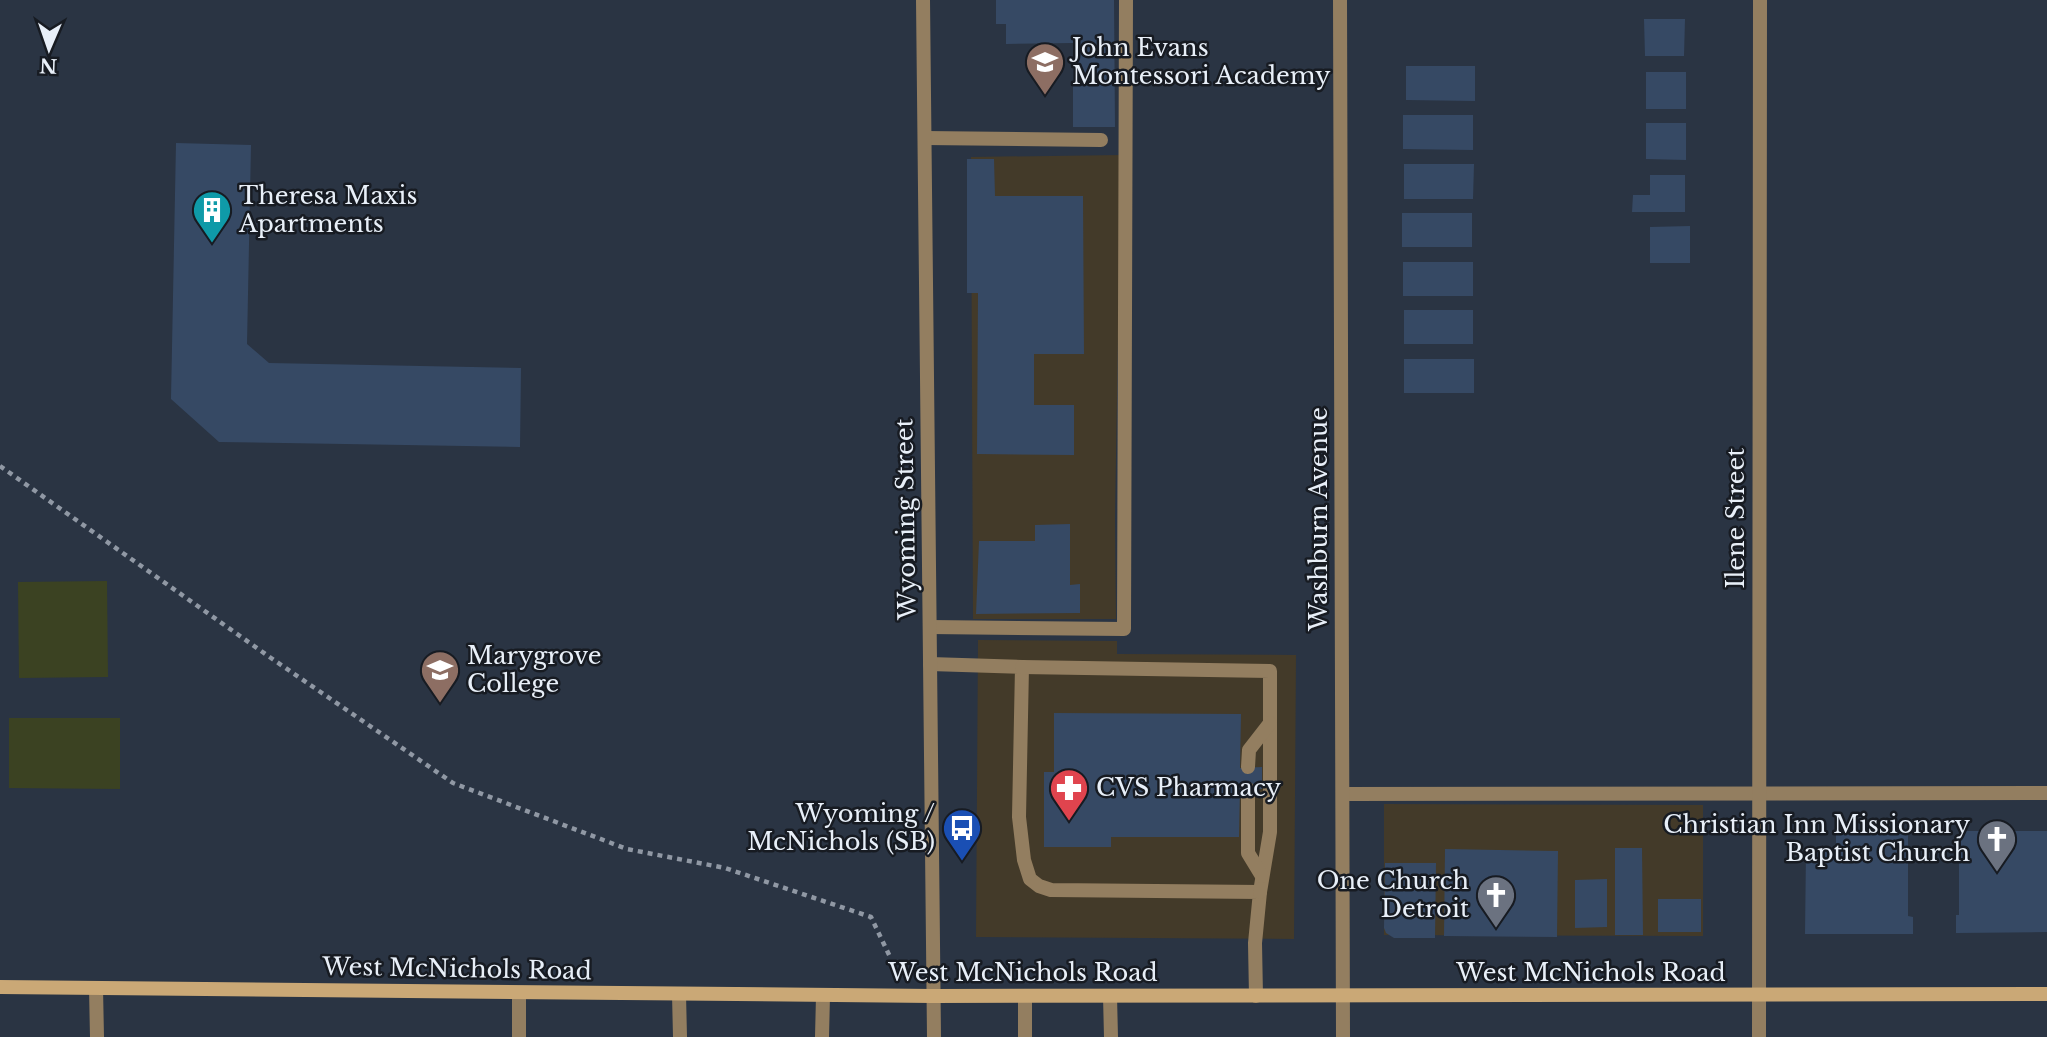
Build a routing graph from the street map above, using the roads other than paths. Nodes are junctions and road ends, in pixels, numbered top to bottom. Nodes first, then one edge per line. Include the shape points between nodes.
1 (923, 0) edge
2 (1126, 0) edge
3 (1340, 0) edge
4 (1760, 0) edge
5 (925, 138) junction
6 (1101, 140) dead end
7 (930, 627) junction
8 (930, 664) junction
9 (1022, 667) junction
10 (1270, 723) junction
11 (1248, 767) dead end
12 (1248, 789) dead end
13 (1757, 793) junction
14 (2047, 793) edge
15 (1343, 794) junction
16 (1262, 876) junction
17 (1260, 892) junction
18 (0, 987) edge
19 (96, 988) junction
20 (519, 993) junction
21 (679, 994) junction
22 (2047, 994) edge
23 (823, 996) junction
24 (933, 996) junction
25 (1025, 996) junction
26 (1110, 996) junction
27 (1256, 996) junction
28 (1343, 996) junction
29 (1759, 996) junction
30 (97, 1037) edge
31 (519, 1037) edge
32 (680, 1037) edge
33 (822, 1037) edge
34 (934, 1037) edge
35 (1025, 1037) edge
36 (1111, 1037) edge
37 (1343, 1037) edge
38 (1759, 1037) edge

1 - 5 street, Wyoming Street
2 - 7 street via 1124,629
3 - 15 street, Washburn Avenue
4 - 13 street, Ilene Street
5 - 6 street
5 - 7 street, Wyoming Street
7 - 8 street, Wyoming Street
8 - 9 street
8 - 24 street, Wyoming Street
9 - 10 street via 1270,671
9 - 17 street via 1019,817 1030,879 1051,890
10 - 11 street via 1249,750
10 - 16 street via 1270,832
12 - 16 street via 1248,853
13 - 14 street
13 - 15 street
13 - 29 street, Ilene Street
15 - 28 street, Washburn Avenue
16 - 17 street
17 - 27 street
18 - 19 main road, West McNichols Road
19 - 20 main road, West McNichols Road
19 - 30 street
20 - 21 main road, West McNichols Road
20 - 31 street
21 - 23 main road, West McNichols Road
21 - 32 street
22 - 29 main road, West McNichols Road
23 - 24 main road, West McNichols Road
23 - 33 street
24 - 25 main road, West McNichols Road
24 - 34 street, Wyoming Street
25 - 26 main road, West McNichols Road
25 - 35 street
26 - 27 main road, West McNichols Road
26 - 36 street
27 - 28 main road, West McNichols Road
28 - 29 main road, West McNichols Road
28 - 37 street, Washburn Avenue
29 - 38 street, Ilene Street

